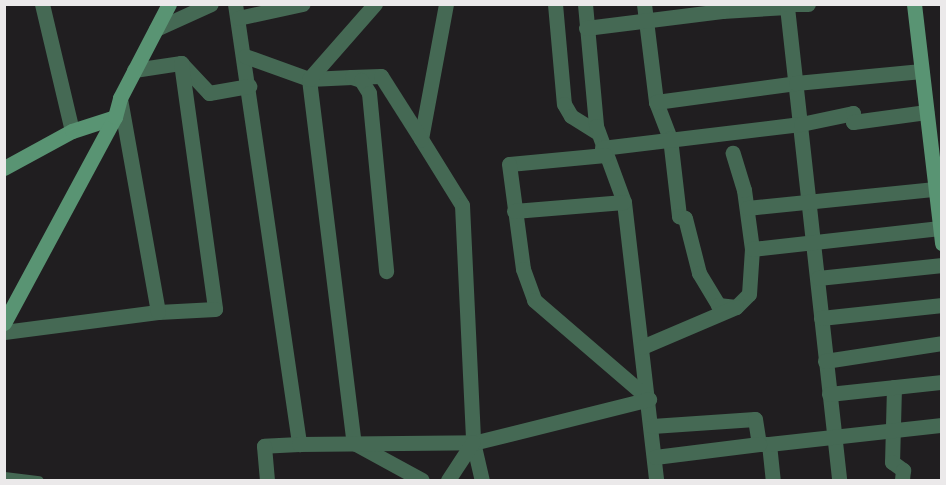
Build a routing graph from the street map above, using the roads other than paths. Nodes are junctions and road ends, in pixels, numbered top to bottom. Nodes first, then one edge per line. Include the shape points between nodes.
1 (42, 4) edge
2 (169, 4) edge
3 (212, 4) edge
4 (302, 4) edge
5 (375, 4) edge
6 (446, 4) edge
7 (555, 4) edge
8 (585, 4) edge
9 (644, 4) edge
10 (808, 4) edge
11 (914, 4) edge
12 (787, 6) edge
13 (721, 8) edge
14 (236, 11) edge
15 (644, 22) junction
16 (586, 28) junction
17 (156, 29) junction
18 (245, 57) junction
19 (182, 63) junction
20 (134, 70) junction
21 (921, 71) junction
22 (309, 79) junction
23 (796, 83) junction
24 (249, 86) junction
25 (120, 98) junction
26 (656, 102) junction
27 (926, 112) junction
28 (115, 117) junction
29 (801, 124) junction
30 (72, 132) junction
31 (670, 138) junction
32 (421, 139) junction
33 (602, 145) junction
34 (733, 153) dead end
35 (937, 166) edge
36 (4, 168) edge
37 (935, 189) junction
38 (811, 201) junction
39 (624, 202) junction
40 (747, 208) junction
41 (514, 211) junction
42 (941, 236) edge
43 (815, 242) junction
44 (752, 249) junction
45 (942, 265) edge
46 (386, 271) dead end
47 (818, 278) junction
48 (942, 305) edge
49 (736, 308) junction
50 (158, 312) junction
51 (821, 318) junction
52 (4, 323) edge
53 (4, 332) edge
54 (942, 343) edge
55 (642, 347) junction
56 (825, 361) junction
57 (942, 382) edge
58 (894, 387) junction
59 (829, 394) junction
60 (649, 399) junction
61 (942, 425) edge
62 (651, 426) junction
63 (894, 429) junction
64 (834, 435) junction
65 (472, 442) junction
66 (299, 444) junction
67 (354, 444) junction
68 (764, 444) junction
69 (655, 457) junction
70 (4, 476) edge
71 (39, 480) edge
72 (267, 480) edge
73 (422, 480) edge
74 (448, 480) edge
75 (482, 480) edge
76 (656, 480) edge
77 (773, 480) edge
78 (839, 480) edge
79 (902, 480) edge

1 - 30 street
2 - 17 main road
3 - 17 street
4 - 14 street
5 - 22 street
6 - 32 street
7 - 33 street via 564,104 571,116
8 - 16 street
9 - 15 street
10 - 12 street
11 - 21 main road
12 - 13 street
12 - 23 street
13 - 15 street
14 - 18 street
15 - 16 street
15 - 26 street
16 - 33 street
17 - 20 main road
18 - 22 street
18 - 24 street
19 - 20 street
19 - 24 street via 210,93
19 - 50 street via 215,309
20 - 25 main road
21 - 23 street
21 - 27 main road
22 - 32 street via 381,76
22 - 46 street via 352,77 361,81 369,93
22 - 67 street
23 - 26 street
23 - 29 street
24 - 66 street
25 - 28 main road
25 - 50 street
26 - 31 street
27 - 29 street via 853,122 853,113
27 - 35 main road
28 - 30 main road
28 - 52 main road
29 - 31 street
29 - 38 street
30 - 36 main road
31 - 33 street
31 - 49 street via 679,216 685,218 699,273 718,305
32 - 65 street via 462,204
33 - 39 street
33 - 41 street via 509,164
34 - 40 street
35 - 37 main road
37 - 38 street
37 - 42 main road
38 - 40 street
38 - 43 street
39 - 41 street
39 - 55 street
40 - 44 street
41 - 60 street via 522,269 534,300
42 - 43 street
43 - 44 street
43 - 47 street
44 - 49 street via 749,294
45 - 47 street
47 - 51 street
48 - 51 street
49 - 55 street
50 - 53 street
51 - 56 street
54 - 56 street
55 - 60 street
56 - 59 street
57 - 58 street
58 - 59 street
58 - 63 street
59 - 64 street
60 - 62 street
60 - 65 street
61 - 63 street
62 - 68 street via 755,419
62 - 69 street
63 - 64 street
63 - 79 street via 892,462 903,470
64 - 68 street
64 - 78 street
65 - 67 street
65 - 74 street
65 - 75 street
66 - 67 street
66 - 72 street via 264,446
67 - 73 street
68 - 69 street
68 - 77 street
69 - 76 street
70 - 71 lane

